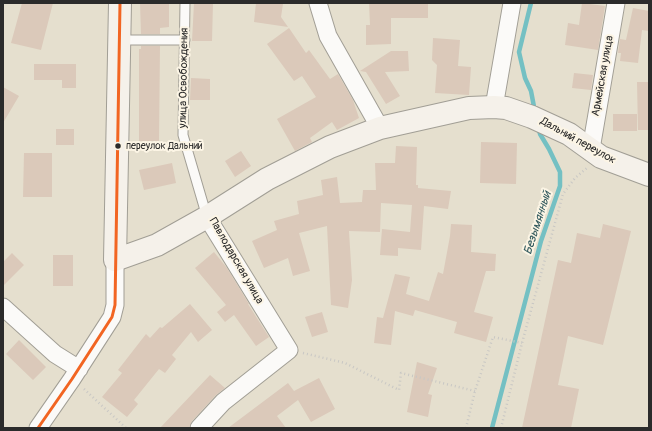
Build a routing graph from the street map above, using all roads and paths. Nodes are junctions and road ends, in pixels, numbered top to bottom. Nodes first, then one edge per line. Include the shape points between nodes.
1 (120, 3) edge
2 (185, 3) edge
3 (318, 3) edge
4 (512, 3) edge
5 (616, 3) edge
6 (120, 40) junction
7 (185, 40) junction
8 (500, 108) junction
9 (380, 128) junction
10 (596, 153) junction
11 (649, 174) edge
12 (207, 217) junction
13 (115, 260) junction
14 (3, 306) edge
15 (522, 343) junction
16 (289, 350) junction
17 (76, 374) junction
18 (475, 391) junction
19 (38, 428) edge
20 (126, 428) edge
21 (199, 428) edge
22 (466, 428) edge
23 (501, 428) edge

1 - 6 main road
2 - 7 lane, улица Освобождения
3 - 9 street via 328,36
4 - 8 street
5 - 10 street, Армейская улица
6 - 7 lane
6 - 13 main road
7 - 12 lane, улица Освобождения via 184,135
8 - 9 main road, Павлодарская улица via 469,108
8 - 10 main road, Дальний переулок via 532,117 569,134
9 - 12 main road, Павлодарская улица via 330,147 267,179
10 - 11 main road, Дальний переулок
10 - 15 path via 563,194
12 - 13 main road via 157,245
12 - 16 street, Павлодарская улица
13 - 17 street via 115,305 112,317
14 - 17 street
15 - 18 path via 493,337
15 - 23 path
16 - 18 path via 345,363 399,390 401,373
16 - 21 street via 223,402
17 - 19 street
17 - 20 path
18 - 22 path

